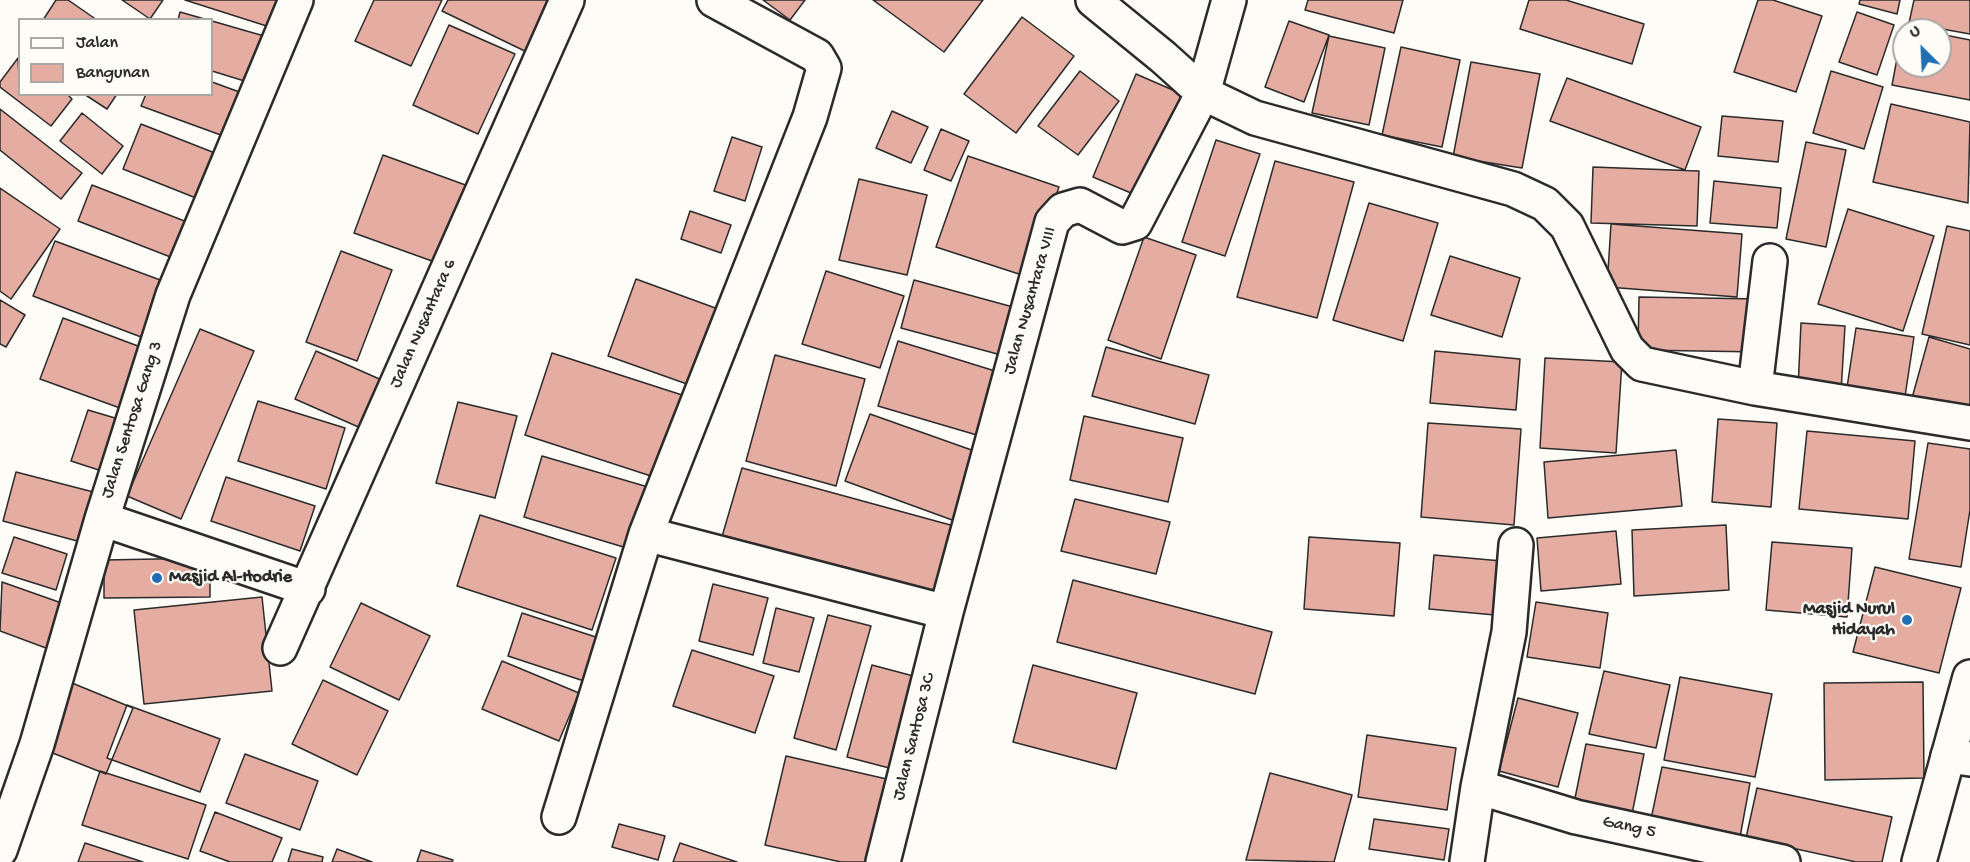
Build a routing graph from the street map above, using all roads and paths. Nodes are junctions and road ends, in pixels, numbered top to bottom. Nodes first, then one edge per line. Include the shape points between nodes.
1 (296, 0) edge
2 (567, 0) edge
3 (714, 0) edge
4 (1093, 0) edge
5 (1228, 0) edge
6 (1203, 93) junction
7 (1770, 261) dead end
8 (1755, 388) junction
9 (1970, 423) edge
10 (102, 519) junction
11 (646, 534) junction
12 (1516, 545) dead end
13 (308, 589) junction
14 (946, 612) junction
15 (280, 648) dead end
16 (1970, 677) edge
17 (1959, 758) edge
18 (1478, 787) junction
19 (559, 817) dead end
20 (0, 850) edge
21 (883, 862) edge
22 (1467, 862) edge
23 (1783, 862) edge
24 (1919, 862) edge

1 - 10 street, Jalan Sentosa Gang 3 via 173,294
2 - 13 street, Jalan Nusantara 6
3 - 11 street via 817,56 824,68 810,117
4 - 6 street
5 - 6 street, Jalan Nusantara VIII
6 - 8 street via 1255,118 1513,189 1545,204 1567,226 1627,349 1642,364
6 - 14 street, Jalan Nusantara VIII via 1135,223 1122,227 1080,205 1063,210 1052,222
7 - 8 street
8 - 9 street
10 - 13 street
10 - 20 street, Jalan Sentosa Gang 3 via 37,744
11 - 14 street
11 - 19 street
12 - 18 street via 1509,632
13 - 15 street, Jalan Nusantara 6
14 - 21 street, Jalan Santosa 3C
16 - 17 street
17 - 24 street
18 - 22 street
18 - 23 street, Gang 5 via 1576,817

